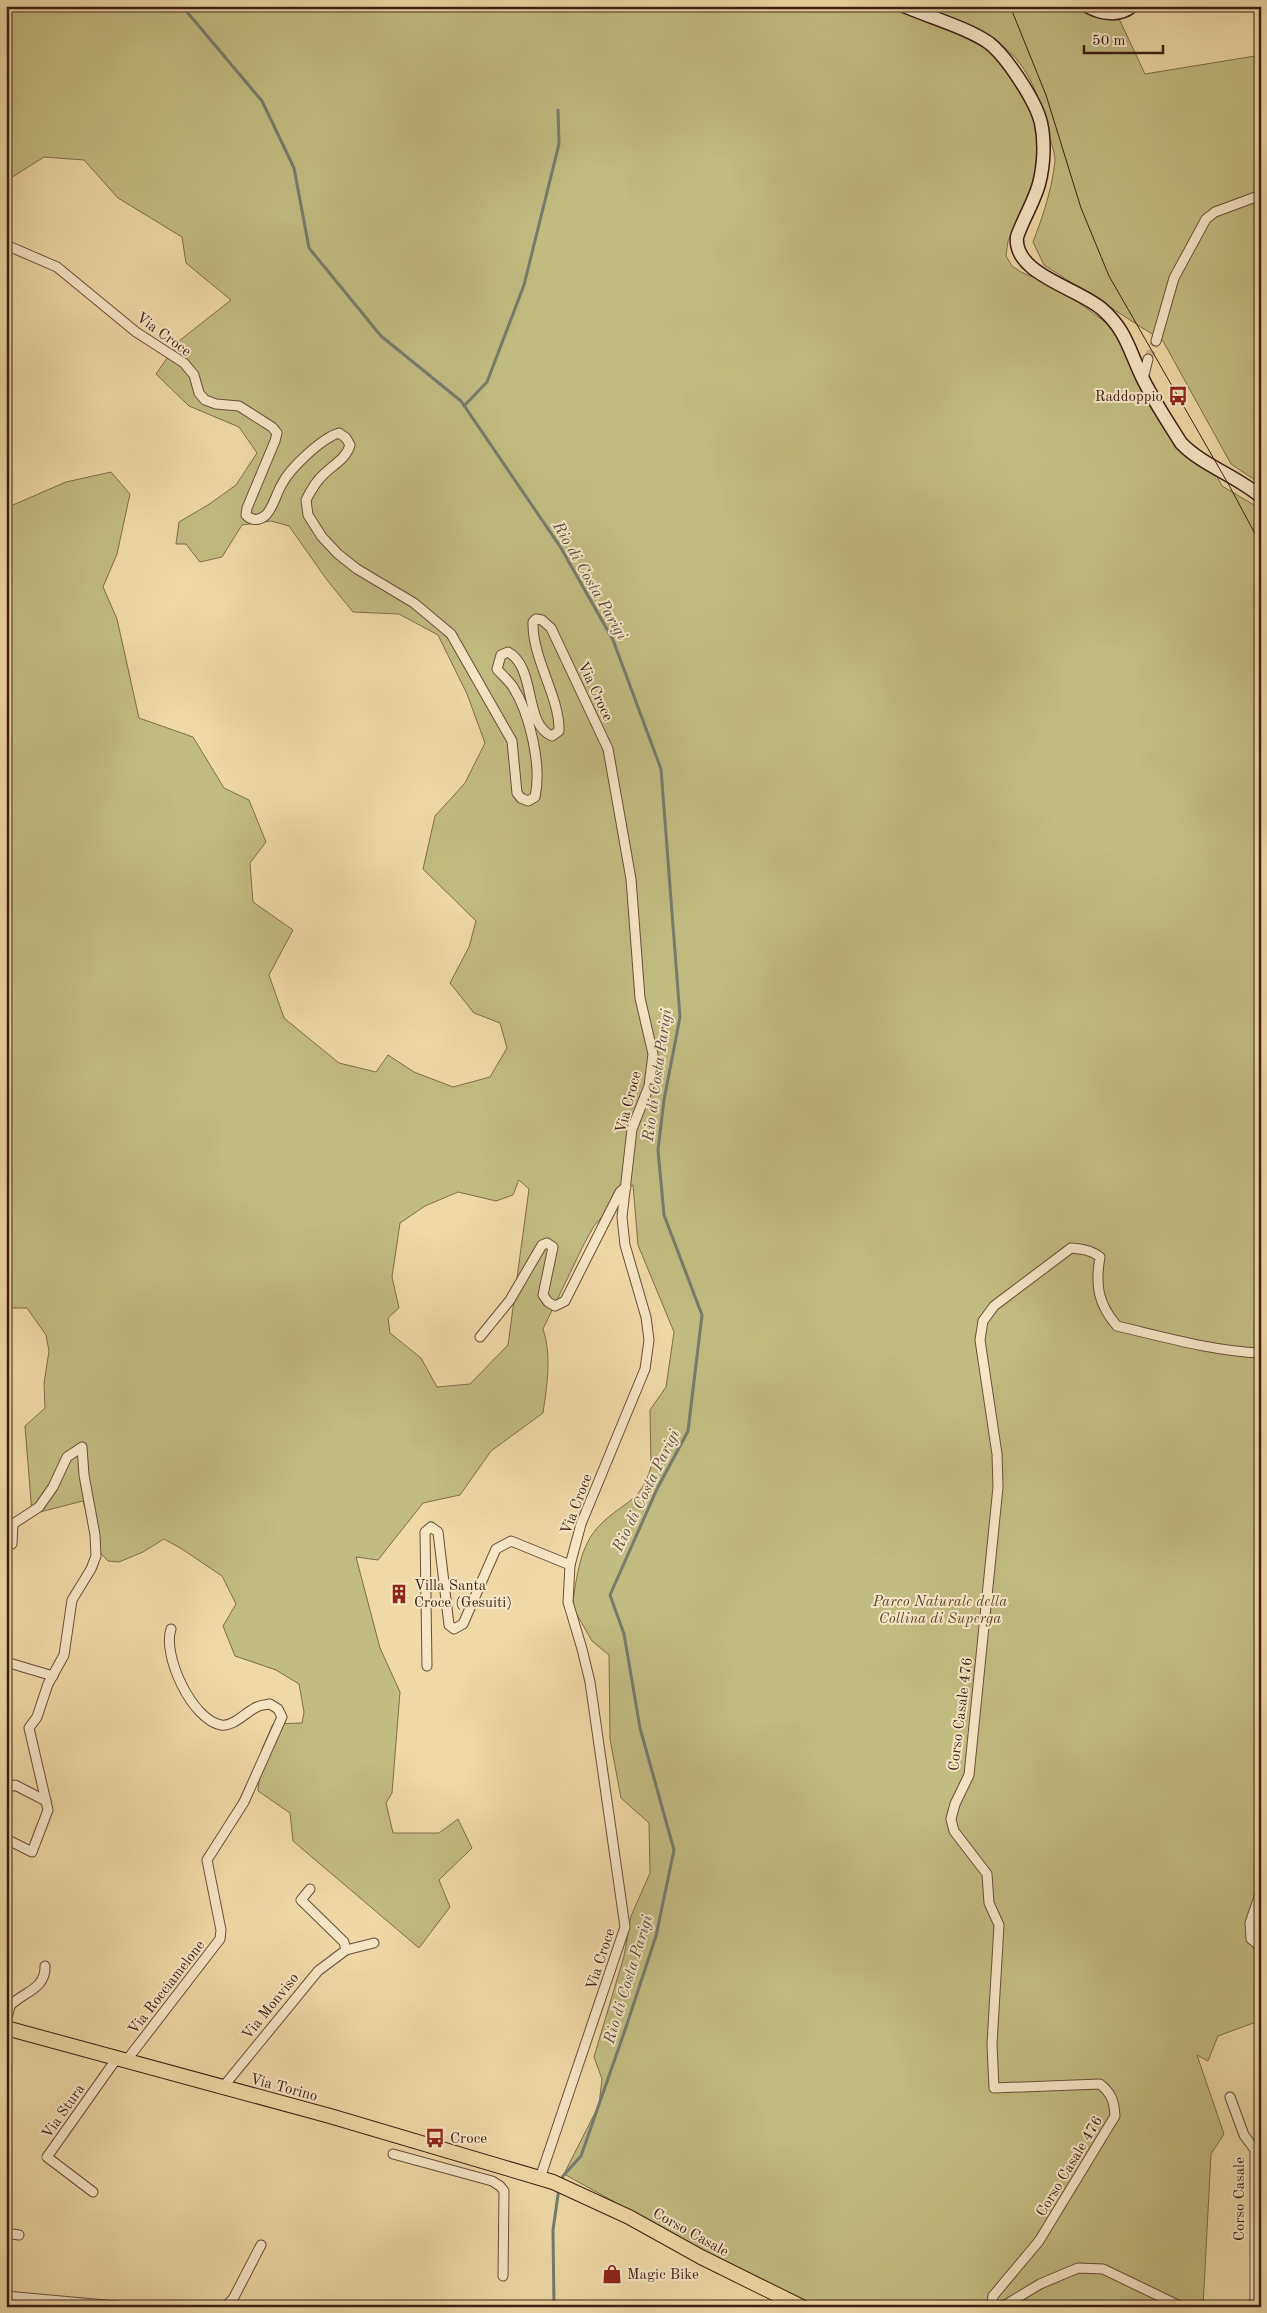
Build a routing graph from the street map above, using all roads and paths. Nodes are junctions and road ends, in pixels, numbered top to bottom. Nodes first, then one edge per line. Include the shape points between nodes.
1 (904, 6) edge
2 (1087, 6) edge
3 (1132, 6) edge
4 (1261, 195) edge
5 (6, 244) edge
6 (1156, 342) tunnel mouth
7 (1148, 359) tunnel mouth
8 (1143, 379) junction
9 (1261, 497) edge
10 (626, 1187) junction
11 (480, 1337) dead end
12 (1261, 1353) edge
13 (12, 1544) dead end
14 (570, 1565) junction
15 (171, 1629) dead end
16 (6, 1662) edge
17 (426, 1666) dead end
18 (53, 1676) junction
19 (6, 1790) edge
20 (46, 1801) junction
21 (6, 1839) edge
22 (310, 1889) dead end
23 (1261, 1891) edge
24 (374, 1943) dead end
25 (1261, 1948) edge
26 (346, 1950) junction
27 (45, 1966) dead end
28 (6, 2023) edge
29 (6, 2028) edge
30 (121, 2059) junction
31 (223, 2087) junction
32 (1230, 2097) dead end
33 (436, 2147) junction
34 (393, 2154) dead end
35 (432, 2164) junction
36 (552, 2182) junction
37 (93, 2192) dead end
38 (6, 2233) edge
39 (19, 2235) dead end
40 (261, 2245) dead end
41 (503, 2276) dead end
42 (6, 2296) edge
43 (127, 2307) edge
44 (225, 2307) edge
45 (802, 2307) edge
46 (998, 2307) edge
47 (1182, 2307) edge
48 (1255, 2307) edge

1 - 8 street via 987,42 1011,65 1038,116 1043,147 1040,183 1017,237 1018,253 1029,266 1097,305 1117,323
2 - 3 street via 1100,14 1125,12
4 - 6 street via 1215,212 1206,219 1174,278
5 - 10 street, Via Croce via 57,266 136,332 184,363 194,375 205,400 239,406 272,427 277,433 247,508 246,515 250,519 264,517 282,483 309,454 333,435 339,433 346,438 350,445 348,451 324,474 306,500 308,515 338,554 414,603 451,634 512,741 517,793 528,801 535,797 536,790 534,746 522,707 498,669 498,660 508,652 512,655 524,672 539,725 552,736 559,730 559,718 533,634 533,622 542,620 551,628 608,749 631,879 640,998 653,1054 649,1086 632,1129
7 - 8 street
8 - 9 street via 1187,450 1236,478
10 - 11 street via 620,1192 565,1301 555,1306 543,1295 553,1247 547,1243 542,1245 510,1300
10 - 14 street, Via Croce via 622,1217 625,1245 646,1317 649,1340 645,1369 581,1524
12 - 46 street, Corso Casale 476 via 1206,1346 1117,1326 1109,1316 1096,1285 1100,1257 1094,1252 1076,1248 1071,1248 994,1306 983,1322 980,1340 997,1454 997,1508 969,1775 951,1819 954,1831 987,1874 989,1903 999,1925 992,2044 994,2088 1100,2084 1114,2100 1115,2116 1039,2241 993,2296 992,2304
13 - 18 street via 13,1524 40,1506 54,1487 67,1456 82,1447 96,1556 72,1600 64,1656
14 - 17 street via 511,1541 504,1543 496,1548 463,1624 454,1629 449,1625 438,1532 432,1527 425,1532
14 - 36 street, Via Croce via 568,1602 590,1682 625,1927
15 - 30 street, Via Rocciamelone via 168,1639 174,1669 194,1703 208,1719 222,1725 231,1723 257,1706 270,1704 282,1717 244,1802 207,1860 220,1939
16 - 18 street
18 - 20 street via 37,1717 29,1728
19 - 20 street via 15,1785
20 - 21 street via 48,1810 32,1852
22 - 26 street via 300,1900 344,1942
23 - 25 street via 1250,1923 1252,1939
24 - 26 street, Via Monviso
26 - 31 street, Via Monviso via 318,1971
27 - 28 street via 45,1975 37,1988 10,2006
29 - 30 main road, Via Torino
30 - 31 main road, Via Torino
30 - 37 street, Via Stura via 47,2157
31 - 33 main road, Via Torino
32 - 48 street, Corso Casale via 1244,2135 1255,2150
33 - 35 street
33 - 36 main road, Via Torino
34 - 35 street
35 - 41 street via 492,2181 504,2191
36 - 45 main road, Corso Casale via 629,2217
38 - 39 street
40 - 44 street via 233,2299
42 - 43 street
46 - 47 street, Corso Casale 476 via 1078,2268 1103,2269

